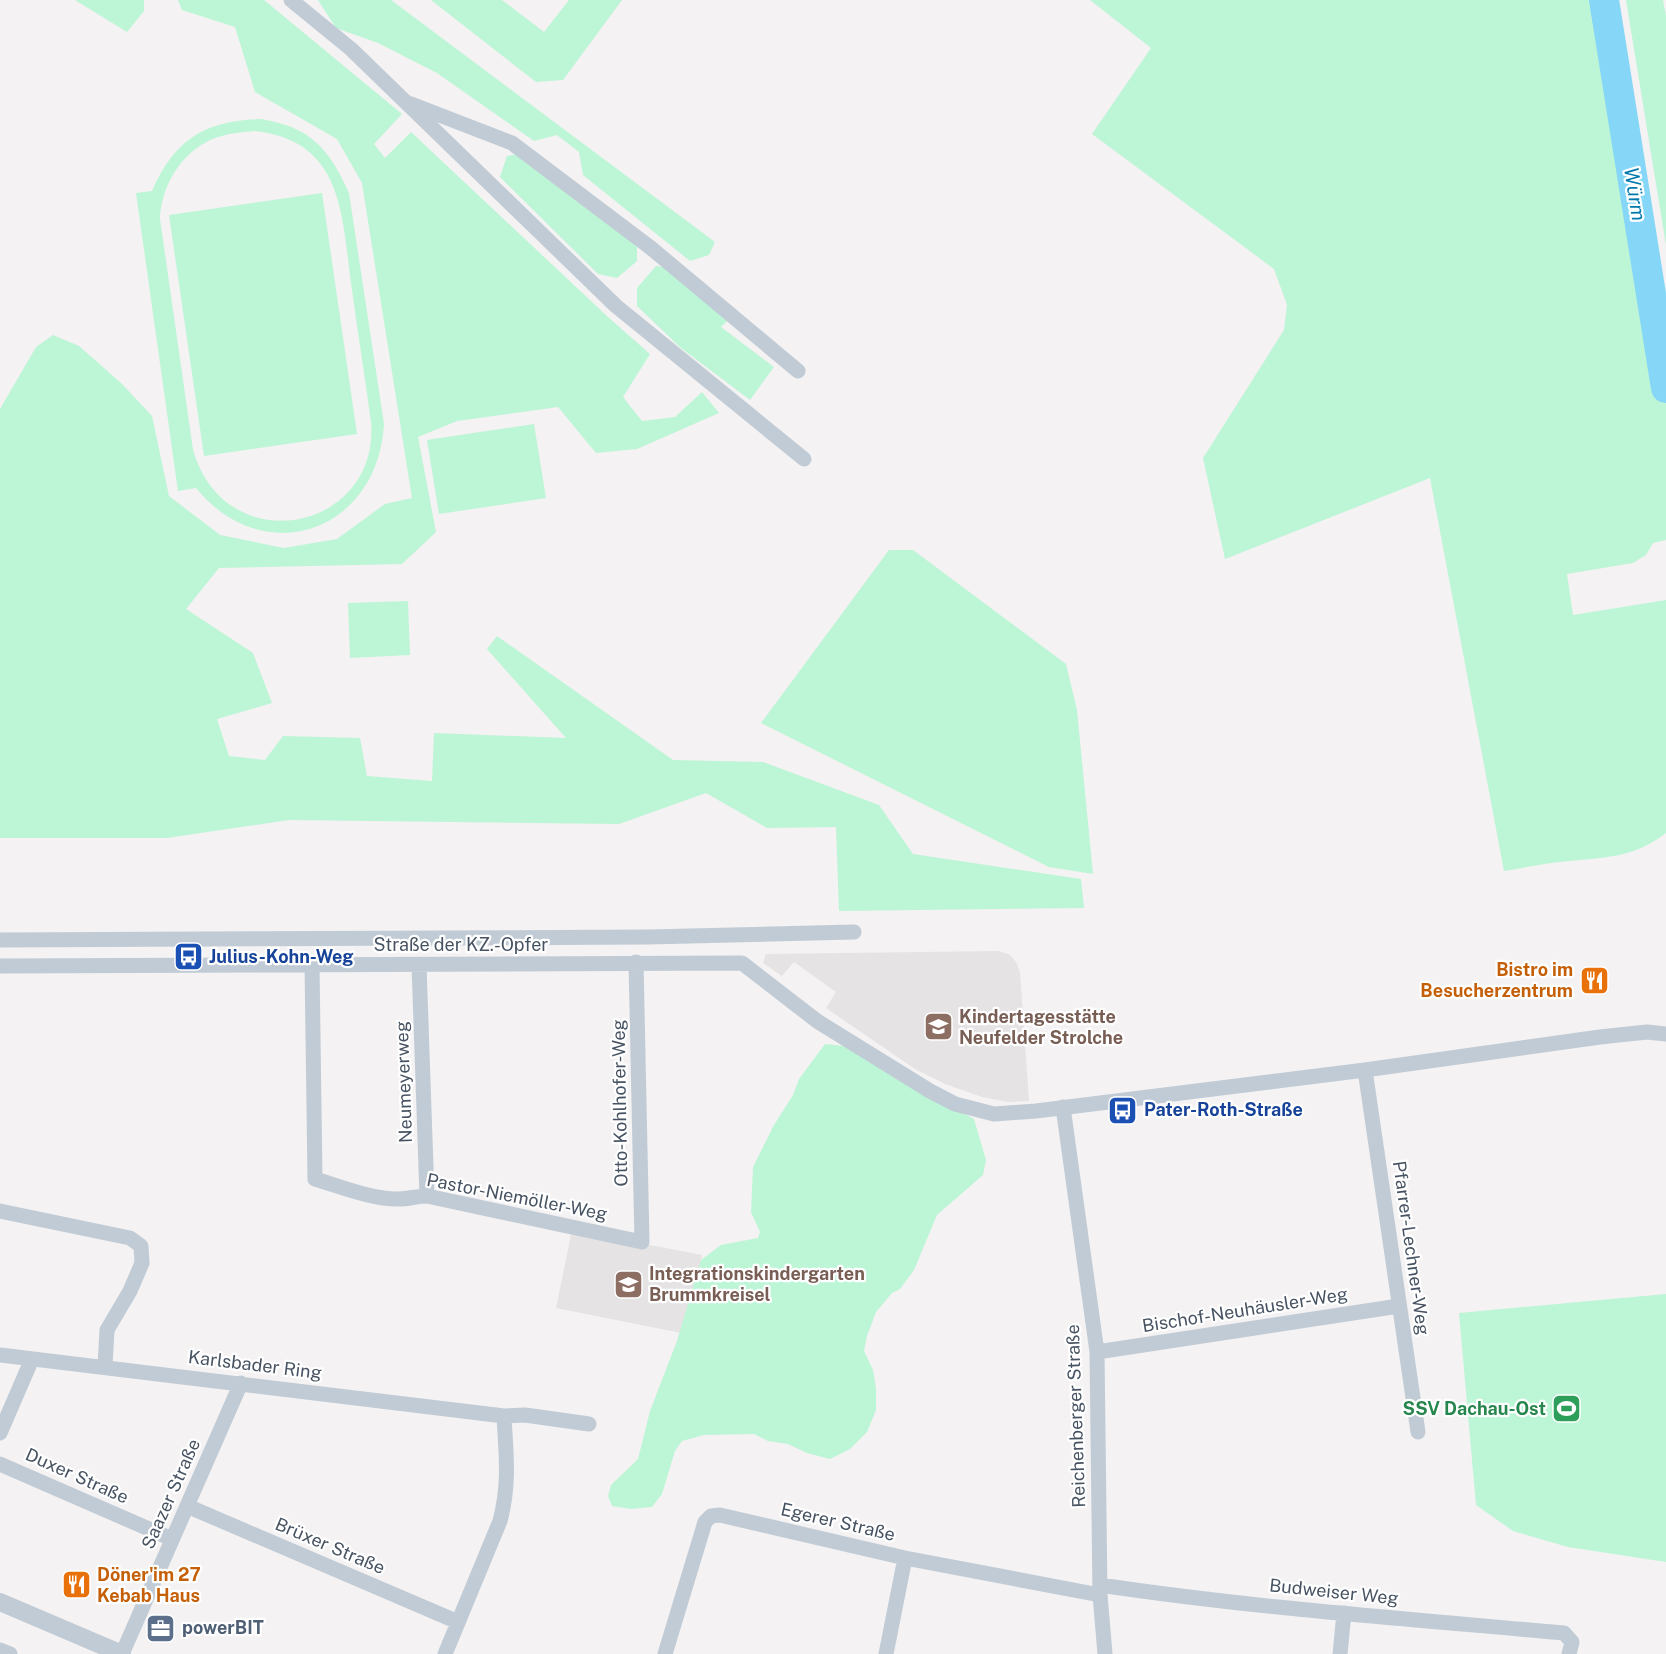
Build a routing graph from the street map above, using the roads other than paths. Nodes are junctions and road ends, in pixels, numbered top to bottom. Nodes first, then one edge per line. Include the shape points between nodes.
1 (291, 0) edge
2 (404, 100) junction
3 (798, 371) dead end
4 (804, 459) dead end
5 (854, 932) dead end
6 (0, 940) edge
7 (636, 962) junction
8 (312, 964) junction
9 (419, 965) junction
10 (0, 966) edge
11 (1666, 1034) edge
12 (1365, 1070) junction
13 (1064, 1107) junction
14 (428, 1196) junction
15 (0, 1211) edge
16 (642, 1242) joint
17 (1399, 1306) junction
18 (1097, 1352) junction
19 (0, 1355) edge
20 (32, 1359) junction
21 (105, 1366) junction
22 (241, 1383) junction
23 (504, 1416) junction
24 (589, 1424) dead end
25 (1419, 1432) dead end
26 (0, 1433) edge
27 (0, 1464) edge
28 (187, 1506) junction
29 (172, 1539) junction
30 (905, 1558) junction
31 (1100, 1590) junction
32 (0, 1602) edge
33 (1344, 1613) junction
34 (458, 1622) junction
35 (0, 1650) edge
36 (10, 1654) edge
37 (122, 1654) edge
38 (445, 1654) edge
39 (665, 1654) edge
40 (886, 1654) edge
41 (1105, 1654) edge
42 (1340, 1654) edge
43 (1569, 1654) edge

1 - 2 street via 351,49
2 - 3 street via 512,143 651,248
2 - 4 street via 616,306
5 - 6 street via 648,937
7 - 9 street, Straße der KZ.-Opfer
7 - 13 street, Straße der KZ.-Opfer via 742,963 818,1021 956,1104 994,1114
7 - 16 street, Otto-Kohlhofer-Weg
8 - 9 street, Straße der KZ.-Opfer
8 - 10 street, Straße der KZ.-Opfer
8 - 14 street, Pastor-Niemöller-Weg via 315,1179 393,1199
9 - 14 street, Neumeyerweg
11 - 12 street via 1600,1037
12 - 13 street
12 - 17 street, Pfarrer-Lechner-Weg
13 - 18 street, Reichenberger Straße
14 - 16 street, Pastor-Niemöller-Weg
15 - 21 street via 130,1238 141,1246 142,1263 107,1330
17 - 18 street, Bischof-Neuhäusler-Weg
17 - 25 street, Pfarrer-Lechner-Weg
18 - 31 street, Reichenberger Straße
19 - 20 street, Karlsbader Ring
20 - 21 street, Karlsbader Ring
20 - 26 street
21 - 22 street, Karlsbader Ring
22 - 23 street, Karlsbader Ring
22 - 28 street, Saazer Straße
23 - 24 street, Karlsbader Ring
23 - 34 street via 508,1483 505,1502
27 - 29 street, Duxer Straße
28 - 29 street, Saazer Straße
28 - 34 street, Brüxer Straße
29 - 37 street, Saazer Straße
30 - 31 street, Egerer Straße
30 - 39 street, Egerer Straße via 711,1516 705,1522
30 - 40 street
31 - 33 street, Budweiser Weg
31 - 41 street, Reichenberger Straße
32 - 37 street
33 - 42 street
33 - 43 street, Budweiser Weg via 1564,1633 1572,1642
34 - 38 street
35 - 36 street

